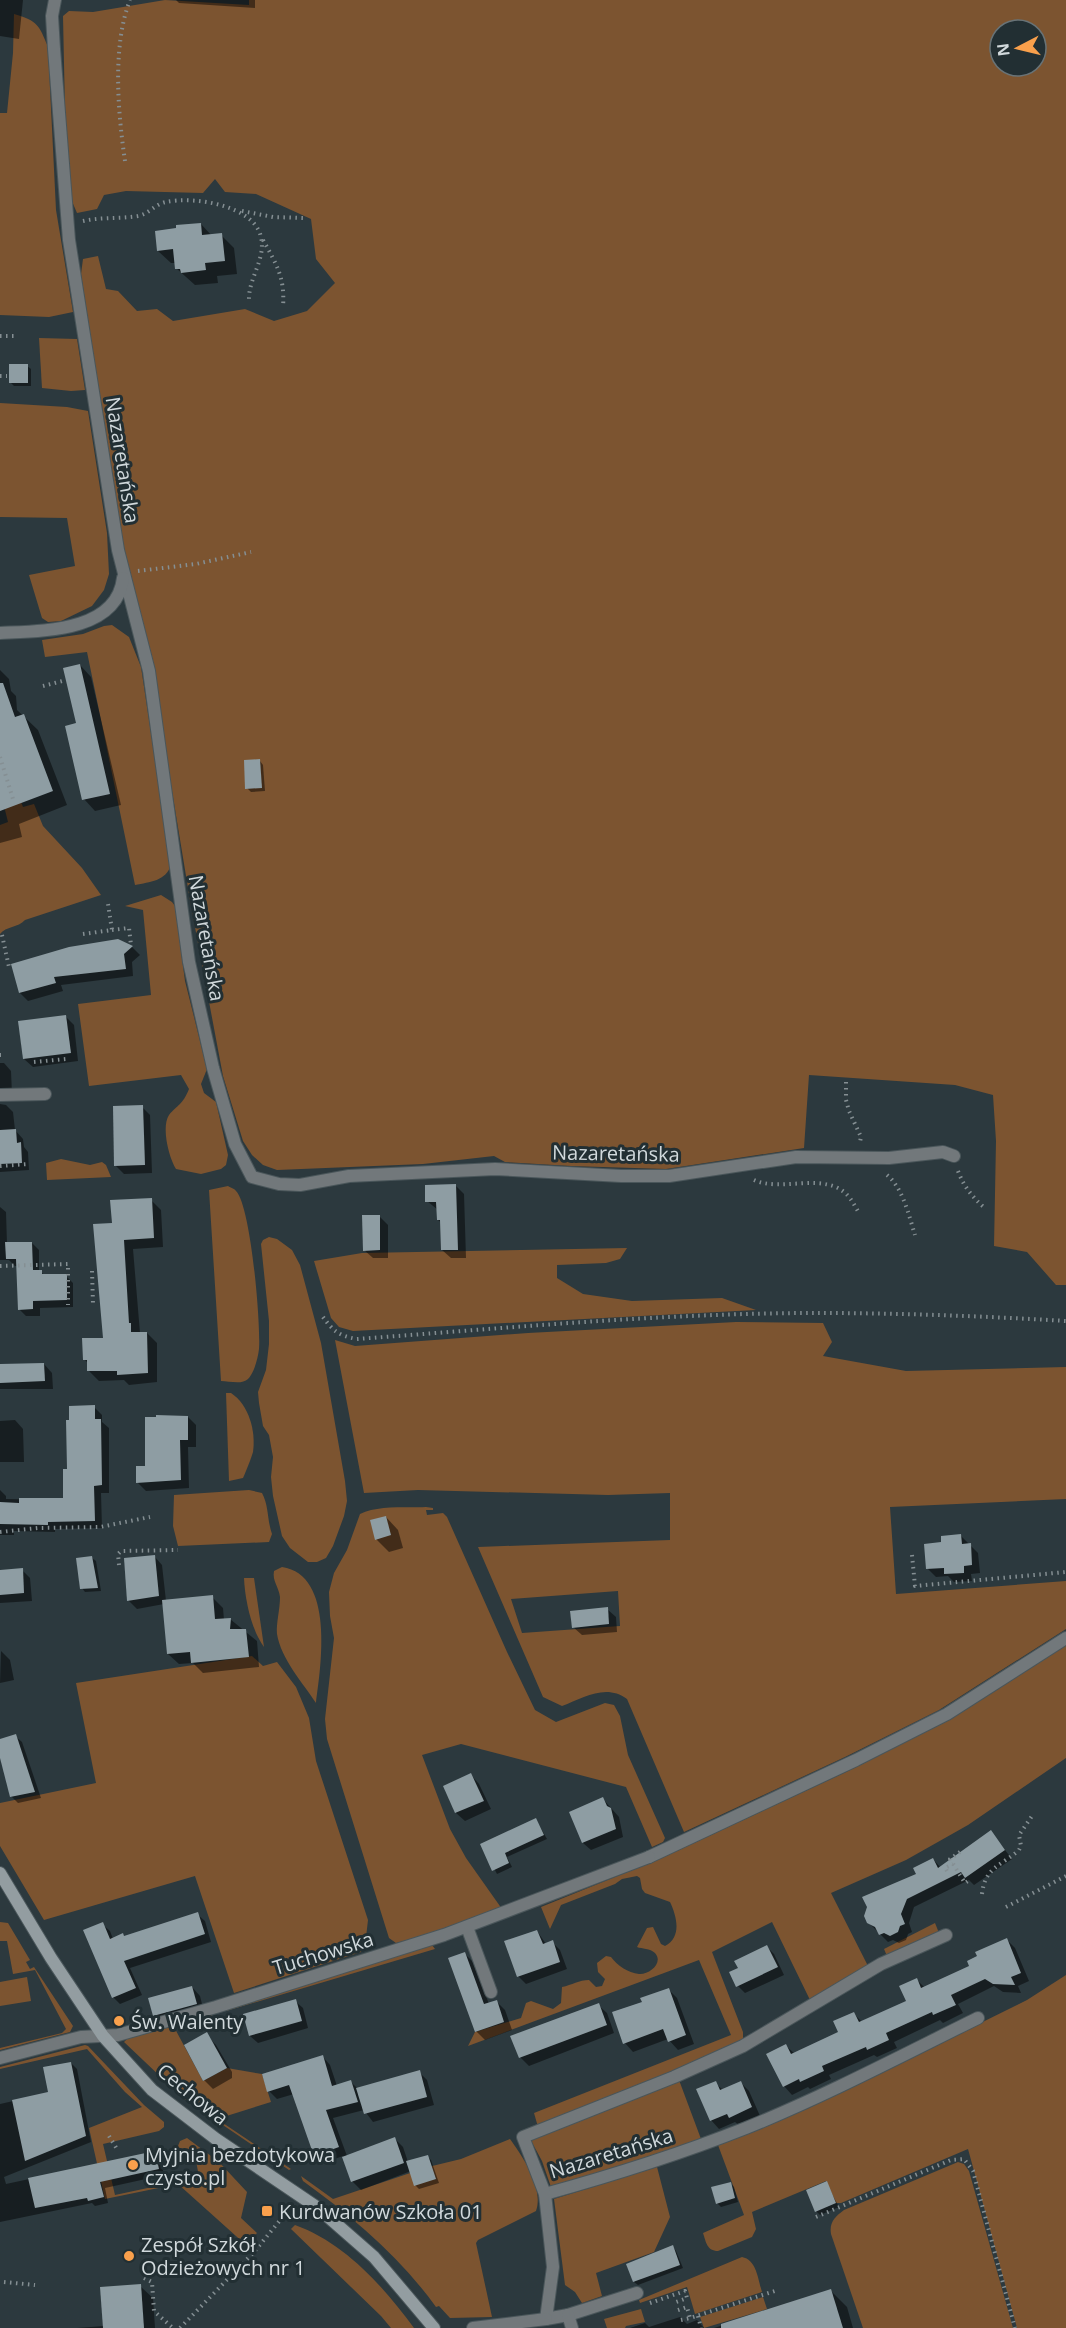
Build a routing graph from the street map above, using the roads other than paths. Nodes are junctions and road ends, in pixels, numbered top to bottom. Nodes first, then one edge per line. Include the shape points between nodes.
1 (55, 0) edge
2 (123, 573) junction
3 (0, 633) edge
4 (45, 1094) dead end
5 (0, 1095) edge
6 (954, 1156) road end
7 (1066, 1638) edge
8 (0, 1873) edge
9 (467, 1927) junction
10 (946, 1935) dead end
11 (491, 1992) dead end
12 (978, 2018) dead end
13 (103, 2036) junction
14 (0, 2058) edge
15 (545, 2194) junction
16 (636, 2293) dead end
17 (568, 2315) junction
18 (546, 2319) junction
19 (434, 2328) edge
20 (473, 2328) edge
21 (572, 2328) edge

1 - 2 street, Nazaretańska via 52,16 68,225
2 - 3 street via 122,586 113,604 95,618 67,626
2 - 6 street, Nazaretańska via 149,671 189,962 235,1144 252,1177 300,1185 348,1176 495,1169 669,1176 796,1157 889,1158 943,1152
4 - 5 street
7 - 9 street, Tuchowska via 947,1714 856,1760 649,1857
8 - 13 street, Cechowa
9 - 11 street
9 - 13 street, Tuchowska via 216,2007
10 - 15 street via 881,1964 743,2046 523,2137
12 - 15 street, Nazaretańska via 787,2110 707,2143
13 - 14 street, Tuchowska via 81,2037
13 - 19 street, Cechowa via 152,2091 318,2208 366,2250
15 - 18 street, Nazaretańska via 553,2267
16 - 17 street
17 - 18 street
17 - 21 street
18 - 20 street

